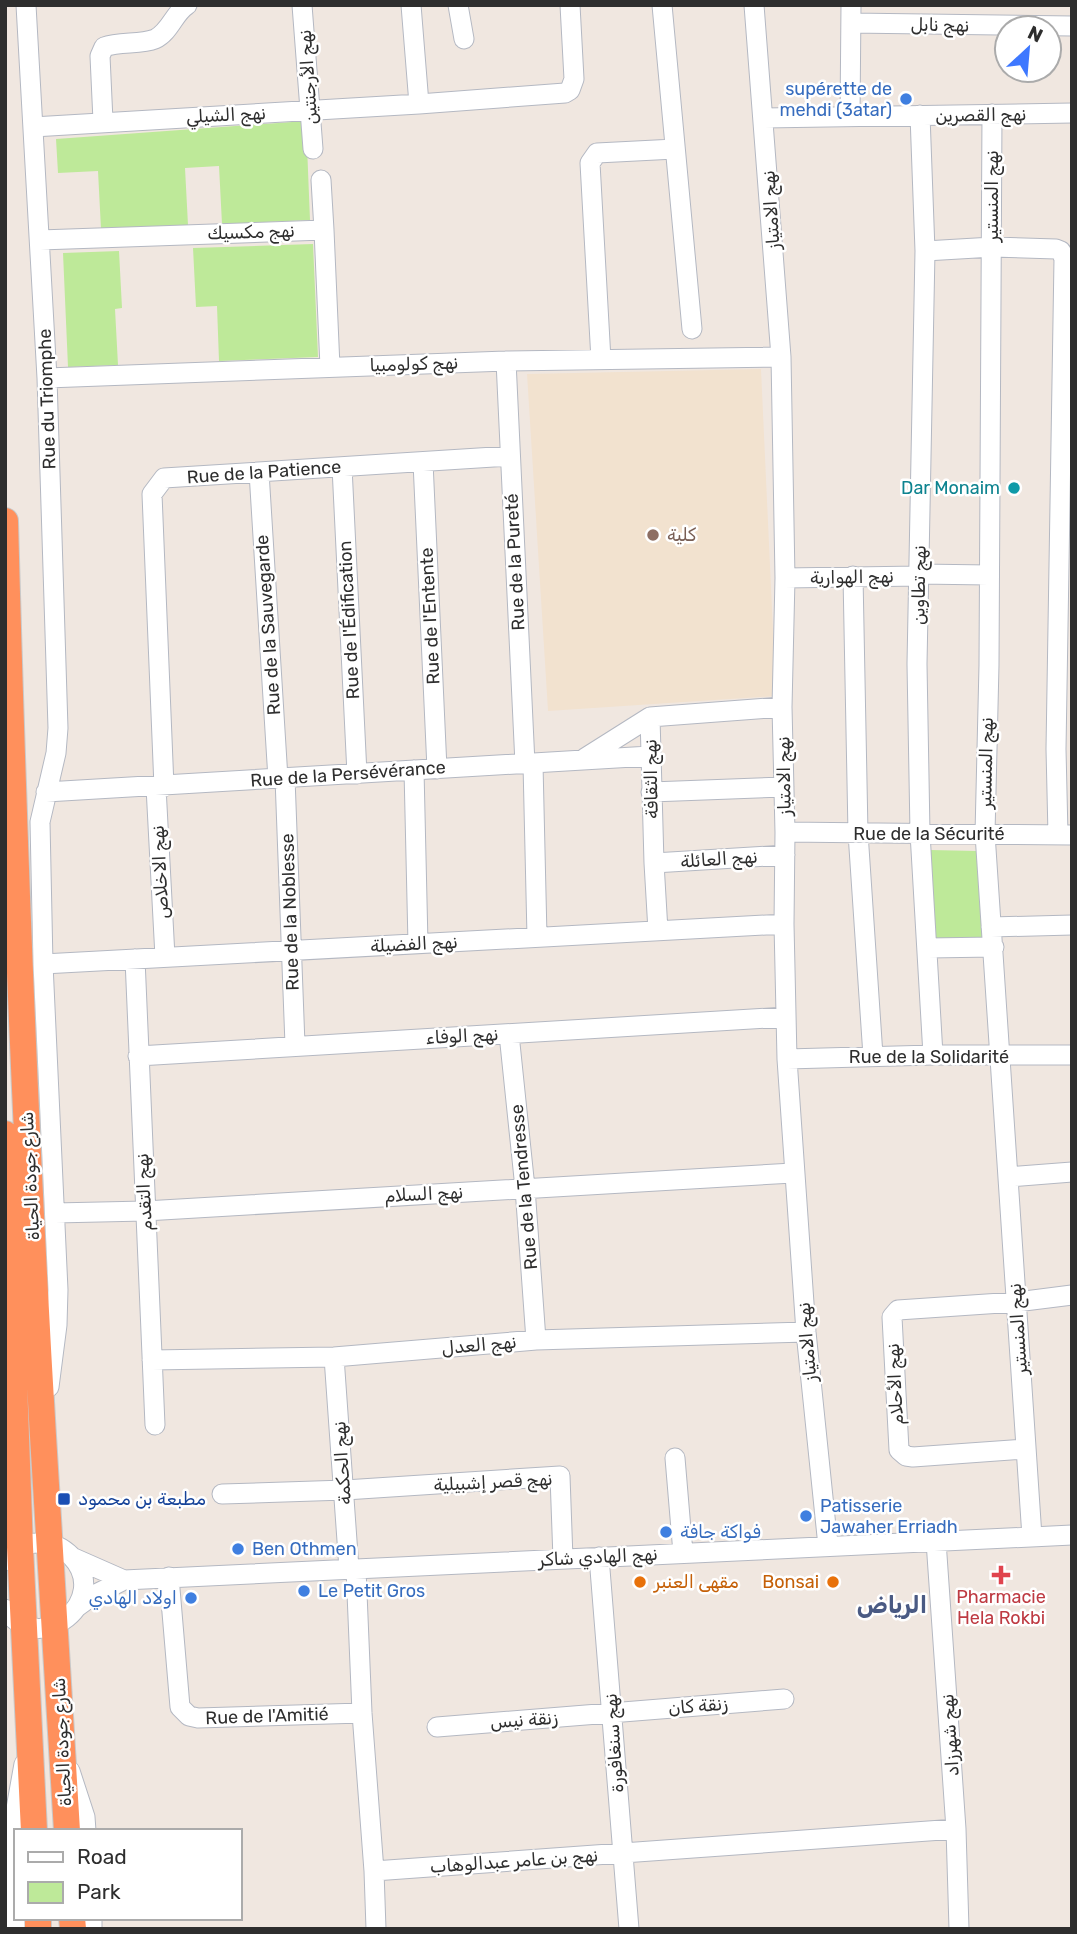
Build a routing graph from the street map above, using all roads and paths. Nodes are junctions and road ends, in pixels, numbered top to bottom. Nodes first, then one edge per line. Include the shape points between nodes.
1 (26, 5) edge
2 (302, 5) edge
3 (411, 5) edge
4 (458, 5) edge
5 (570, 5) edge
6 (662, 5) edge
7 (754, 5) edge
8 (184, 6) edge
9 (851, 14) edge
10 (1072, 26) edge
11 (464, 38) dead end
12 (419, 104) junction
13 (311, 111) junction
14 (1072, 113) edge
15 (992, 114) junction
16 (920, 116) junction
17 (850, 117) junction
18 (765, 118) junction
19 (103, 121) junction
20 (33, 127) junction
21 (313, 149) dead end
22 (675, 149) junction
23 (321, 180) dead end
24 (324, 230) junction
25 (40, 240) junction
26 (993, 247) junction
27 (925, 251) junction
28 (692, 329) dead end
29 (1067, 339) edge
30 (781, 357) junction
31 (601, 360) junction
32 (506, 361) junction
33 (330, 367) junction
34 (47, 378) junction
35 (510, 456) junction
36 (423, 463) junction
37 (342, 467) junction
38 (259, 472) junction
39 (5, 521) edge
40 (919, 575) junction
41 (989, 575) junction
42 (853, 576) junction
43 (785, 578) junction
44 (782, 707) junction
45 (650, 718) junction
46 (1064, 749) edge
47 (650, 756) junction
48 (584, 759) junction
49 (529, 764) junction
50 (437, 769) junction
51 (414, 770) junction
52 (357, 774) junction
53 (282, 778) junction
54 (160, 787) junction
55 (784, 787) junction
56 (46, 792) junction
57 (651, 792) junction
58 (785, 832) junction
59 (858, 833) junction
60 (920, 833) junction
61 (985, 834) junction
62 (1065, 835) edge
63 (785, 855) junction
64 (654, 863) junction
65 (784, 924) junction
66 (1072, 925) edge
67 (991, 927) junction
68 (659, 931) junction
69 (537, 937) junction
70 (418, 944) junction
71 (994, 947) junction
72 (928, 948) junction
73 (292, 950) junction
74 (165, 957) junction
75 (135, 958) junction
76 (43, 964) junction
77 (786, 1017) junction
78 (509, 1034) junction
79 (295, 1045) junction
80 (933, 1055) junction
81 (1072, 1055) edge
82 (138, 1056) junction
83 (873, 1056) junction
84 (1001, 1057) junction
85 (787, 1059) junction
86 (5, 1134) edge
87 (793, 1172) junction
88 (1072, 1172) edge
89 (1008, 1177) junction
90 (525, 1188) junction
91 (145, 1211) junction
92 (55, 1213) junction
93 (1072, 1295) edge
94 (1016, 1302) junction
95 (806, 1332) junction
96 (536, 1340) junction
97 (334, 1357) junction
98 (152, 1360) junction
99 (155, 1425) dead end
100 (43, 1435) junction
101 (1026, 1449) junction
102 (675, 1458) dead end
103 (345, 1490) junction
104 (222, 1494) dead end
105 (1072, 1535) edge
106 (1031, 1537) junction
107 (936, 1541) junction
108 (50, 1543) junction
109 (828, 1546) junction
110 (683, 1553) junction
111 (10, 1555) edge
112 (599, 1557) junction
113 (74, 1558) junction
114 (563, 1559) junction
115 (353, 1569) junction
116 (169, 1577) junction
117 (124, 1580) junction
118 (77, 1607) junction
119 (11, 1616) edge
120 (55, 1626) junction
121 (785, 1699) dead end
122 (362, 1713) junction
123 (611, 1714) junction
124 (437, 1727) dead end
125 (31, 1739) junction
126 (62, 1747) junction
127 (34, 1829) edge
128 (67, 1829) edge
129 (86, 1829) edge
130 (956, 1829) junction
131 (622, 1853) junction
132 (374, 1871) junction
133 (14, 1896) edge
134 (376, 1929) edge
135 (629, 1929) edge
136 (959, 1929) edge

1 - 20 street, Rue du Triomphe
2 - 13 street, نهج الأرجنتين
3 - 12 street
4 - 11 street
5 - 12 street, نهج الشيلي via 570,90
6 - 22 street
7 - 18 street, نهج الامتياز
8 - 19 street via 154,40 104,47 100,56
9 - 10 street, نهج نابل
9 - 17 street
12 - 13 street, نهج الشيلي
13 - 19 street, نهج الشيلي
13 - 21 street, نهج الأرجنتين
14 - 15 street, نهج القصرين
15 - 16 street, نهج القصرين
15 - 26 street, نهج المنستير
16 - 17 street, نهج القصرين
16 - 27 street, نهج تطاوين
17 - 18 street, نهج القصرين
18 - 30 street, نهج الامتياز
19 - 20 street, نهج الشيلي
20 - 25 street, Rue du Triomphe
22 - 28 street
22 - 31 street via 597,153 590,163
23 - 24 street
24 - 25 street, نهج مكسيك
24 - 33 street
25 - 34 street, Rue du Triomphe
26 - 27 street
26 - 29 street via 1061,251
26 - 41 street, نهج المنستير
27 - 40 street, نهج تطاوين
29 - 46 street
30 - 31 street, نهج كولومبيا
30 - 43 street, نهج الامتياز
31 - 32 street, نهج كولومبيا
32 - 33 street, نهج كولومبيا
32 - 35 street, Rue de la Pureté
33 - 34 street, نهج كولومبيا
34 - 56 street, Rue du Triomphe via 58,728
35 - 36 street, Rue de la Patience
35 - 49 street, Rue de la Pureté
36 - 37 street, Rue de la Patience
36 - 50 street, Rue de l'Entente
37 - 38 street, Rue de la Patience
37 - 52 street, Rue de l'Édification
38 - 53 street, Rue de la Sauvegarde
38 - 54 street, Rue de la Patience via 164,478 152,494
39 - 100 highway, شارع جودة الحياة via 11,764
40 - 41 street, نهج الهوارية
40 - 42 street, نهج الهوارية
40 - 60 street, نهج تطاوين
41 - 61 street, نهج المنستير
42 - 43 street, نهج الهوارية
42 - 59 street
43 - 44 street, نهج الامتياز
44 - 45 street, نهج الثقافة
44 - 55 street, نهج الامتياز
45 - 47 street, نهج الثقافة
45 - 48 street
46 - 62 street
47 - 48 street, Rue de la Persévérance
47 - 57 street, نهج الثقافة
48 - 49 street, Rue de la Persévérance
49 - 50 street, Rue de la Persévérance
49 - 69 street, Rue de la Pureté
50 - 51 street, Rue de la Persévérance
51 - 52 street, Rue de la Persévérance
51 - 70 street
52 - 53 street, Rue de la Persévérance
53 - 54 street, Rue de la Persévérance
53 - 73 street, Rue de la Noblesse
54 - 56 street, Rue de la Persévérance
54 - 74 street, نهج الاخلاص
55 - 57 street
55 - 58 street, نهج الامتياز
56 - 76 street, Rue du Triomphe via 40,821
57 - 64 street, نهج الثقافة
58 - 59 street, Rue de la Sécurité
58 - 63 street, نهج الامتياز
59 - 60 street, Rue de la Sécurité
59 - 83 street
60 - 61 street, Rue de la Sécurité
60 - 72 street, نهج تطاوين
61 - 62 street, Rue de la Sécurité
61 - 67 street, نهج المنستير
63 - 64 street, نهج العائلة
63 - 65 street, نهج الامتياز
64 - 68 street, نهج الثقافة
65 - 68 street, نهج الفضيلة
65 - 77 street, نهج الامتياز
66 - 67 street
67 - 71 street, نهج المنستير
68 - 69 street, نهج الفضيلة
69 - 70 street, نهج الفضيلة
70 - 73 street, نهج الفضيلة
71 - 72 street
71 - 84 street, نهج المنستير
72 - 80 street, نهج تطاوين
73 - 74 street, نهج الفضيلة
73 - 79 street, Rue de la Noblesse
74 - 75 street, نهج الفضيلة
75 - 76 street, نهج الفضيلة
75 - 82 street, نهج التقدم
76 - 92 street, Rue du Triomphe
77 - 78 street, نهج الوفاء
77 - 85 street, نهج الامتياز
78 - 79 street, نهج الوفاء
78 - 90 street, Rue de la Tendresse
79 - 82 street, نهج الوفاء
80 - 83 street, Rue de la Solidarité
80 - 84 street, Rue de la Solidarité
81 - 84 street, Rue de la Solidarité
82 - 91 street, نهج التقدم
83 - 85 street, Rue de la Solidarité
84 - 89 street, نهج المنستير
85 - 87 street, نهج الامتياز
86 - 111 highway, شارع جودة الحياة
87 - 90 street, نهج السلام
87 - 95 street, نهج الامتياز
88 - 89 street
89 - 94 street, نهج المنستير
90 - 91 street, نهج السلام
90 - 96 street, Rue de la Tendresse
91 - 92 street, نهج السلام
91 - 98 street, نهج التقدم
92 - 100 street, Rue du Triomphe via 57,1325
93 - 94 street
94 - 101 street, نهج المنستير
94 - 101 street, نهج الأحلام via 895,1312 891,1322 898,1437 899,1450 913,1457
95 - 96 street, نهج العدل
95 - 109 street, نهج الامتياز
96 - 97 street, نهج العدل
97 - 98 street, نهج العدل
97 - 103 street, نهج الحكمة
98 - 99 street, نهج التقدم
100 - 108 highway, شارع جودة الحياة
101 - 106 street, نهج المنستير
102 - 110 street
103 - 104 street
103 - 114 street, نهج قصر إشبيلية via 560,1476
103 - 115 street, نهج الحكمة
105 - 106 street, نهج الهادي شاكر
106 - 107 street, نهج الهادي شاكر
107 - 109 street, نهج الهادي شاكر
107 - 130 street, نهج شهرزاد
108 - 111 street via 35,1542
108 - 113 street
108 - 120 highway, شارع جودة الحياة
109 - 110 street, نهج الهادي شاكر
110 - 112 street, نهج الهادي شاكر
111 - 119 highway, شارع جودة الحياة
112 - 114 street, نهج الهادي شاكر
112 - 123 street, نهج سنغافورة
113 - 117 street
113 - 118 street via 83,1582
114 - 115 street, نهج الهادي شاكر
115 - 116 street, نهج الهادي شاكر
115 - 122 street
116 - 117 street, نهج الهادي شاكر
116 - 122 street, Rue de l'Amitié via 183,1712 198,1718
117 - 118 street
118 - 120 street
119 - 120 street via 40,1628
119 - 125 highway, شارع جودة الحياة
120 - 126 highway, شارع جودة الحياة
121 - 123 street, زنقة كان
122 - 132 street
123 - 124 street, زنقة نيس
123 - 131 street, نهج سنغافورة
125 - 127 highway, شارع جودة الحياة
125 - 133 street via 12,1831
126 - 128 highway, شارع جودة الحياة
126 - 129 street
130 - 131 street, نهج بن عامر عبدالوهاب
130 - 136 street, نهج شهرزاد
131 - 132 street, نهج بن عامر عبدالوهاب
131 - 135 street, نهج سنغافورة
132 - 134 street

